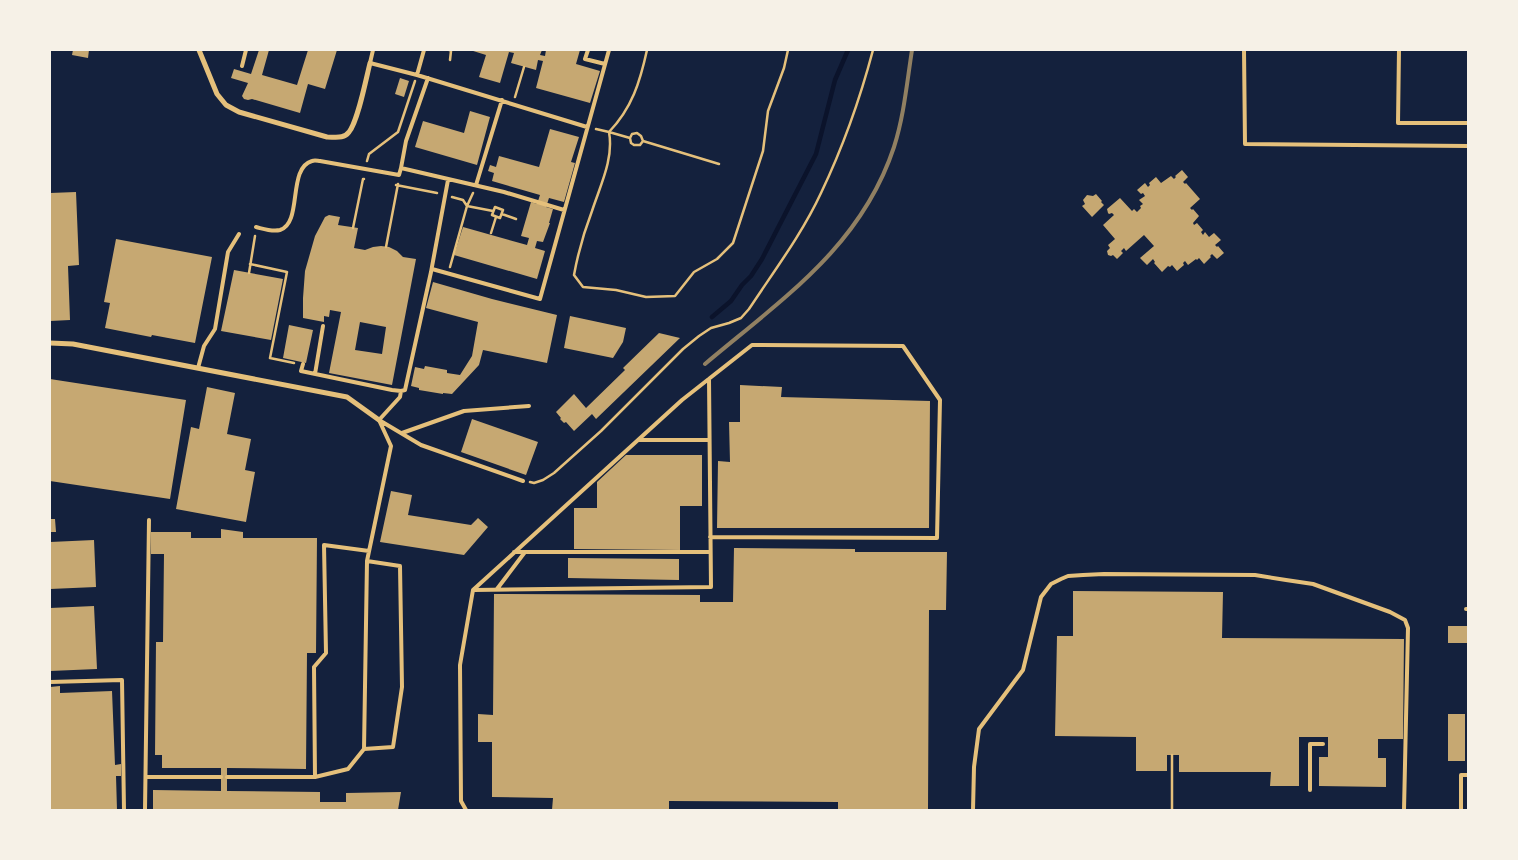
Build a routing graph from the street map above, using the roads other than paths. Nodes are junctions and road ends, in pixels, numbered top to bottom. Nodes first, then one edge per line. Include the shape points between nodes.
1 (200, 50) edge
2 (246, 50) edge
3 (373, 50) edge
4 (424, 50) edge
5 (588, 50) edge
6 (609, 50) edge
7 (1244, 50) edge
8 (1399, 50) edge
9 (370, 63) junction
10 (605, 64) junction
11 (242, 66) dead end
12 (416, 75) junction
13 (428, 78) junction
14 (502, 100) junction
15 (1468, 123) edge
16 (587, 126) junction
17 (1468, 146) edge
18 (401, 168) junction
19 (448, 180) junction
20 (476, 185) junction
21 (564, 210) junction
22 (256, 227) dead end
23 (239, 234) dead end
24 (432, 269) junction
25 (323, 326) dead end
26 (50, 343) edge
27 (303, 364) road end
28 (198, 368) junction
29 (315, 374) junction
30 (709, 379) junction
31 (401, 391) junction
32 (529, 406) dead end
33 (379, 420) junction
34 (402, 433) junction
35 (638, 440) junction
36 (709, 440) junction
37 (523, 481) road end
38 (149, 520) dead end
39 (710, 537) junction
40 (369, 552) junction
41 (514, 552) junction
42 (525, 552) junction
43 (710, 552) junction
44 (367, 561) junction
45 (497, 589) junction
46 (473, 590) junction
47 (50, 682) edge
48 (1323, 744) dead end
49 (364, 748) junction
50 (1468, 775) edge
51 (146, 777) junction
52 (221, 777) dead end
53 (227, 777) dead end
54 (315, 777) junction
55 (1310, 790) dead end
56 (1461, 801) junction
57 (1468, 801) edge
58 (124, 810) edge
59 (145, 810) edge
60 (466, 810) edge
61 (973, 810) edge
62 (1404, 810) edge
63 (1461, 810) edge

1 - 9 street via 217,94 226,105 239,112 340,138 349,133 355,121
2 - 11 lane
3 - 9 lane
4 - 12 lane
5 - 10 lane via 585,59
6 - 10 lane
7 - 17 lane via 1245,144
8 - 15 lane via 1398,123
9 - 12 lane
10 - 16 lane
12 - 13 lane
13 - 14 lane
13 - 18 lane via 406,141
14 - 16 lane
14 - 20 lane
16 - 21 lane
18 - 19 lane
18 - 22 lane via 400,175 312,161 303,167 288,224 278,231
19 - 20 lane
19 - 24 lane
20 - 21 lane
21 - 24 lane via 540,299
23 - 28 lane via 228,252 215,329 204,346
24 - 31 lane via 405,390
25 - 29 lane
26 - 28 street via 73,344
27 - 29 lane via 301,371
28 - 33 street via 347,397
29 - 31 lane
30 - 35 lane
30 - 36 lane
30 - 39 lane via 752,345 903,346 940,400 937,538
31 - 33 lane via 400,398
32 - 34 lane via 464,412
33 - 34 lane
33 - 40 lane via 392,446
34 - 37 lane via 421,445
35 - 36 lane
35 - 41 lane
36 - 39 lane
38 - 51 lane
39 - 43 lane
40 - 44 lane
40 - 54 lane via 324,545 326,653 314,667
41 - 42 lane
41 - 46 lane
42 - 43 lane
42 - 45 lane
43 - 45 lane via 711,587
44 - 49 lane
44 - 49 lane via 400,566 402,688 392,747
45 - 46 lane
46 - 60 lane via 460,665 461,801
47 - 58 lane via 122,680
48 - 55 lane via 1310,744
49 - 54 lane via 348,768
50 - 56 lane via 1461,775
51 - 52 lane
51 - 59 lane
53 - 54 lane
56 - 57 lane
56 - 63 lane
61 - 62 lane via 979,729 1023,670 1041,597 1052,584 1068,576 1123,574 1256,575 1304,582 1405,620 1408,628

